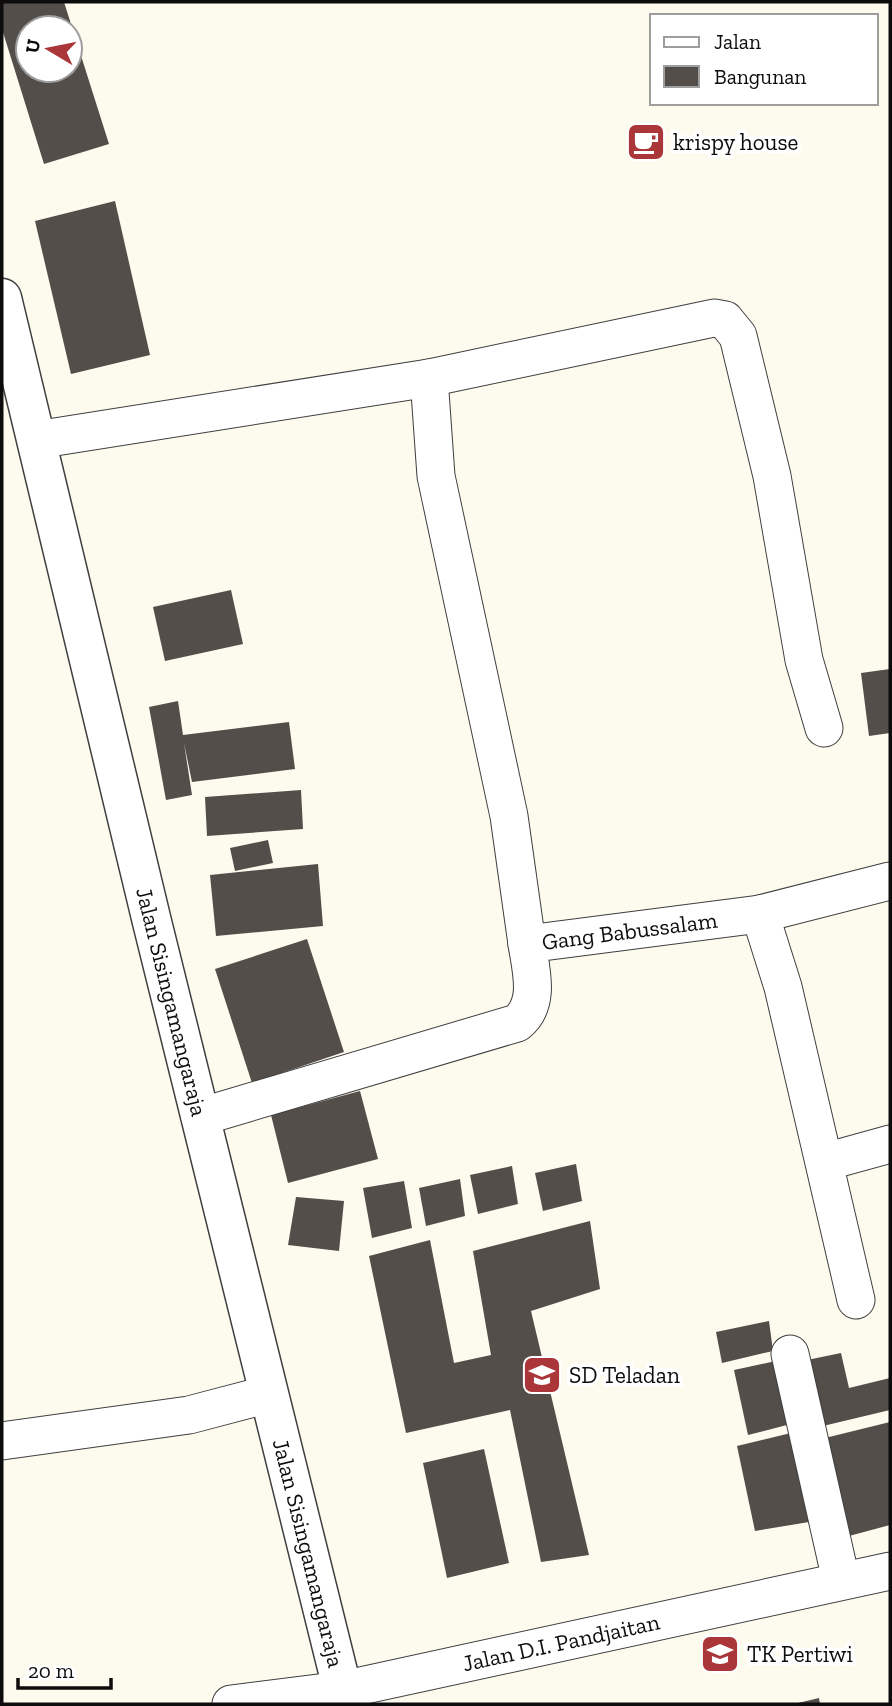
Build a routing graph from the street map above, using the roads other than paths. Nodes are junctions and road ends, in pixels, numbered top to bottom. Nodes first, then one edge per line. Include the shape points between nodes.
1 (2, 298) edge
2 (429, 378) junction
3 (36, 440) junction
4 (824, 729) dead end
5 (890, 881) edge
6 (760, 914) junction
7 (527, 944) junction
8 (200, 1117) junction
9 (890, 1144) edge
10 (825, 1162) junction
11 (856, 1300) dead end
12 (790, 1354) dead end
13 (269, 1394) junction
14 (2, 1441) edge
15 (890, 1571) edge
16 (841, 1580) junction
17 (344, 1697) edge
18 (231, 1704) edge

1 - 3 street, Jalan Sisingamangaraja
2 - 3 street
2 - 4 street via 714,318 725,320 738,336 772,477 804,660
2 - 7 street via 436,476 509,816
3 - 8 street, Jalan Sisingamangaraja
5 - 6 street, Gang Babussalam
6 - 7 street, Gang Babussalam
6 - 10 street via 783,987
7 - 8 street, Gang Babussalam via 531,1002 526,1016 517,1023
8 - 13 street, Jalan Sisingamangaraja
9 - 10 street
10 - 11 street
12 - 16 street
13 - 14 street via 188,1415
13 - 17 street, Jalan Sisingamangaraja
15 - 16 street, Jalan D.I. Pandjaitan
16 - 17 street, Jalan D.I. Pandjaitan
17 - 18 street, Jalan D.I. Pandjaitan

